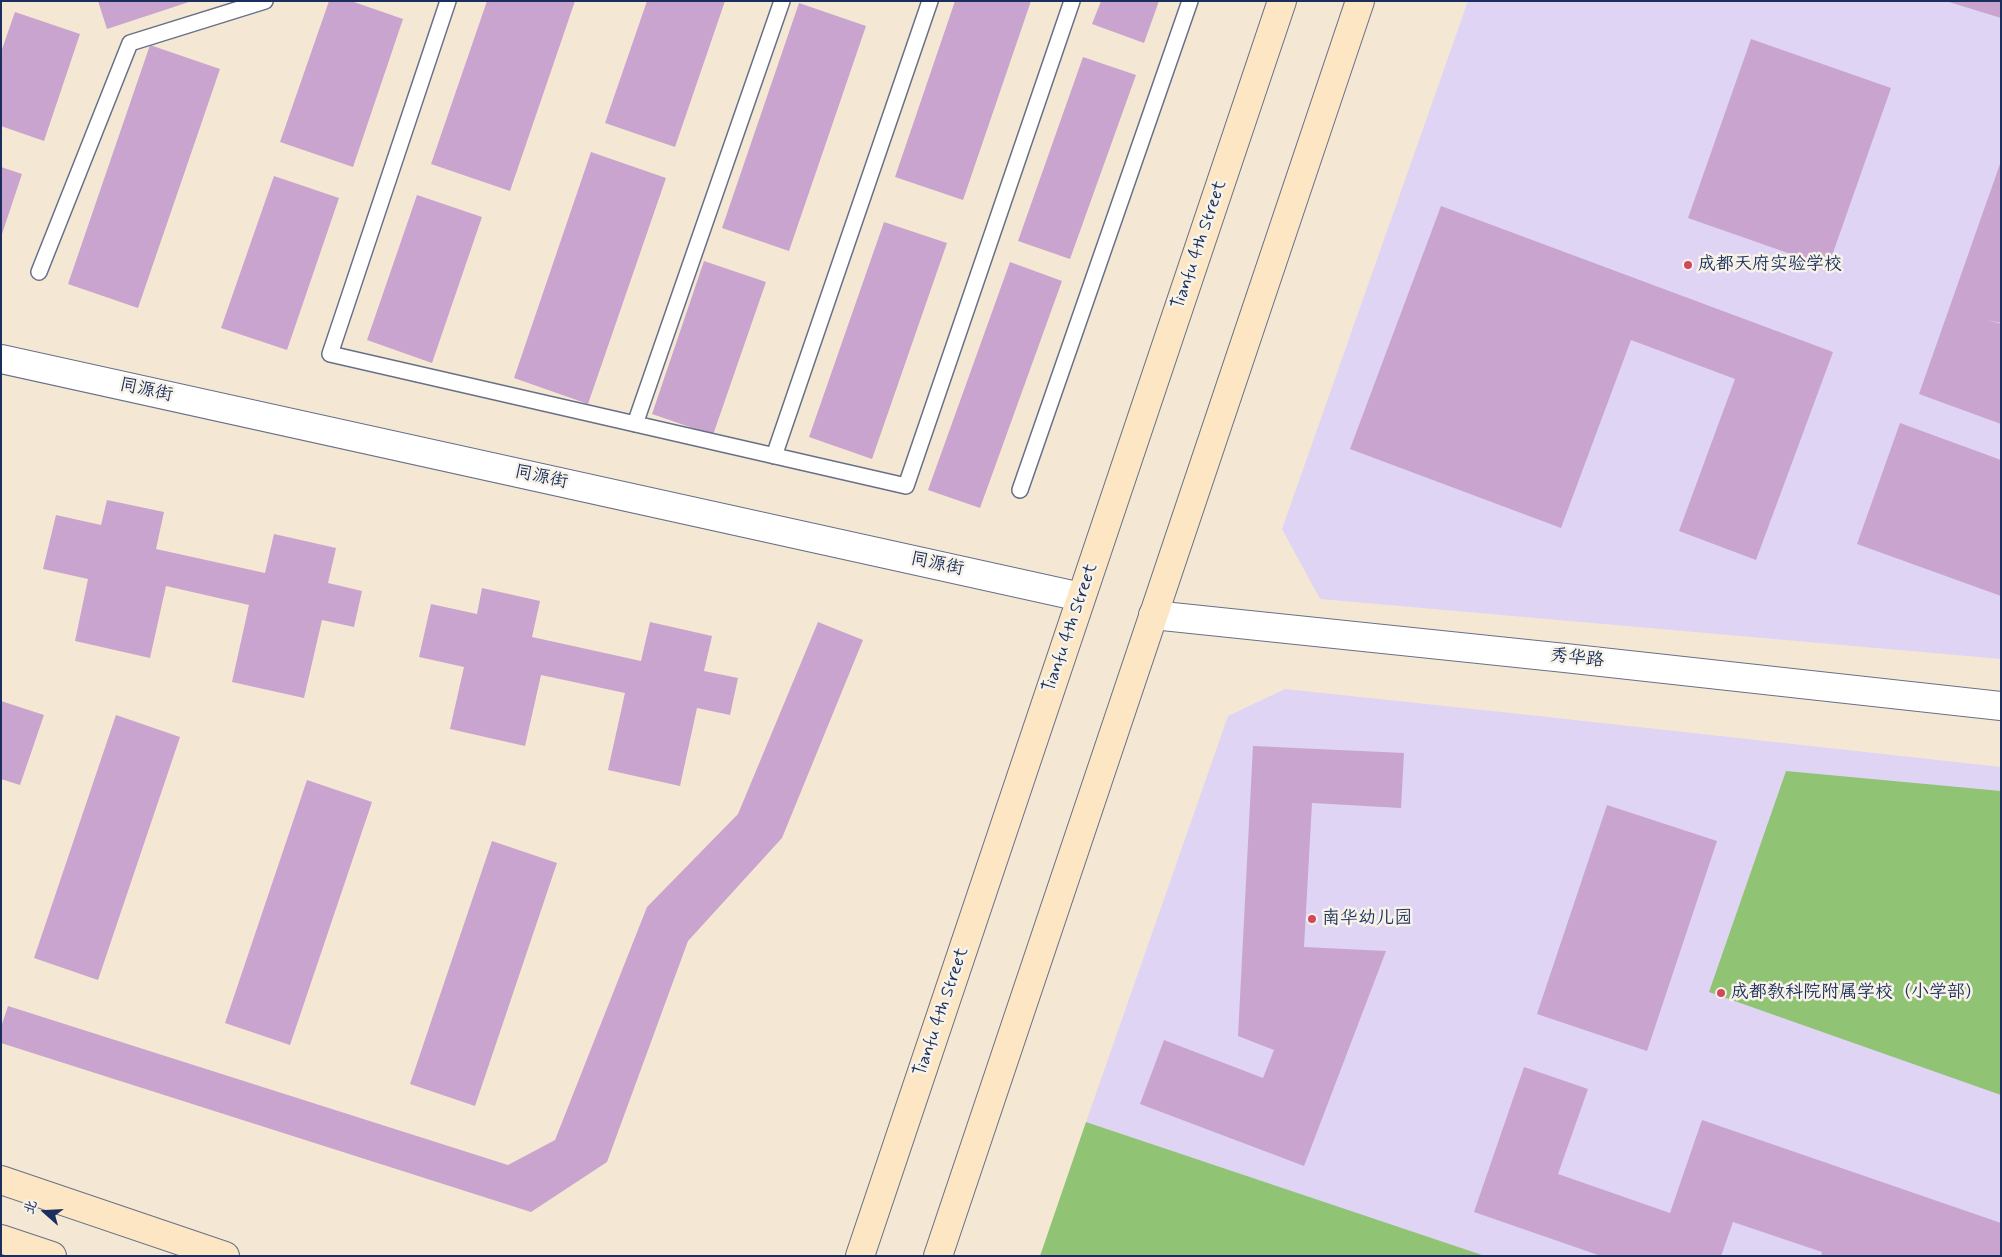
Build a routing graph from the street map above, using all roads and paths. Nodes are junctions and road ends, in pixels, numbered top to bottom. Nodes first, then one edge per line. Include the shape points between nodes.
1 (265, 1) edge
2 (448, 1) edge
3 (782, 1) edge
4 (930, 1) edge
5 (1072, 1) edge
6 (1190, 1) edge
7 (1282, 1) edge
8 (1360, 1) edge
9 (39, 272) dead end
10 (1, 359) edge
11 (635, 424) junction
12 (774, 456) junction
13 (1020, 490) dead end
14 (1081, 597) junction
15 (1153, 615) junction
16 (2001, 706) edge
17 (1, 1180) edge
18 (1, 1239) edge
19 (52, 1256) edge
20 (225, 1256) edge
21 (860, 1256) edge
22 (938, 1256) edge

1 - 9 lane via 130,43
2 - 11 lane via 330,354
3 - 11 lane
4 - 12 lane
5 - 12 lane via 906,486
6 - 13 lane
7 - 14 main road, Tianfu 4th Street
8 - 15 main road
10 - 14 street, 同源街
11 - 12 lane
14 - 21 main road, Tianfu 4th Street
15 - 16 street, 秀华路
15 - 22 main road
17 - 20 main road
18 - 19 main road

